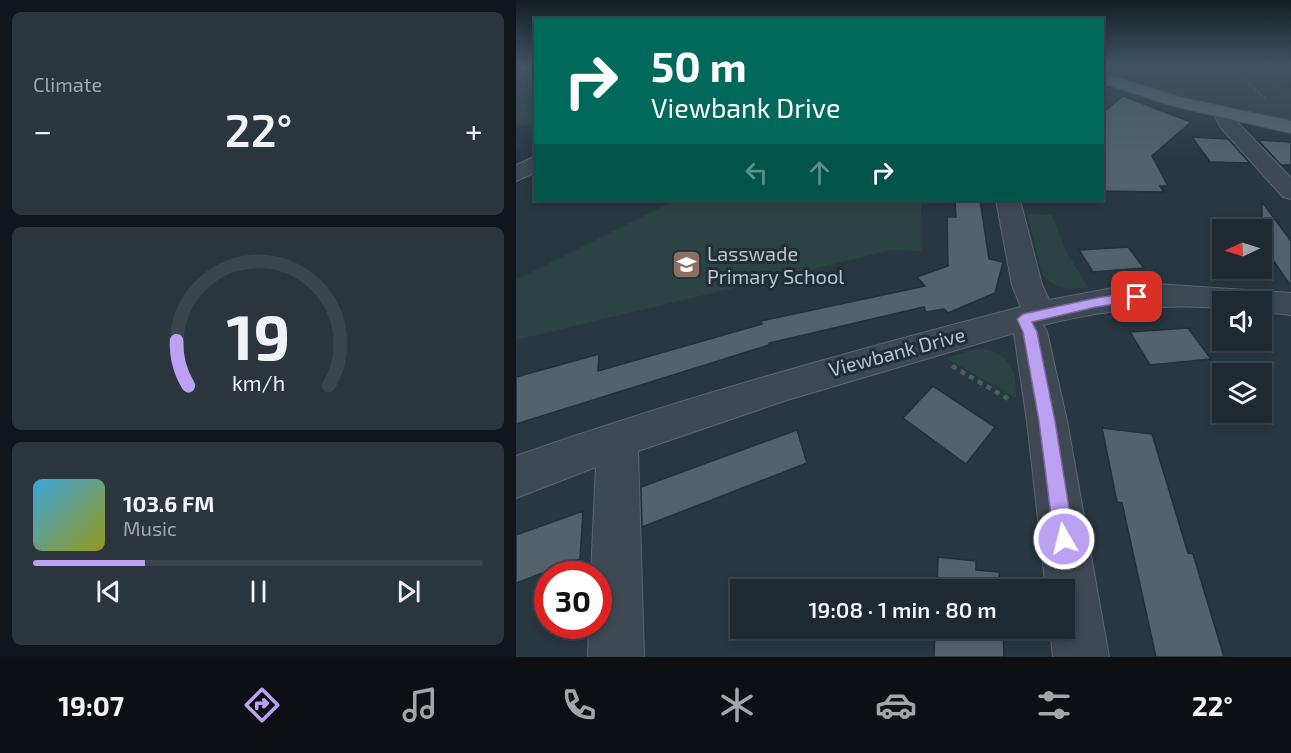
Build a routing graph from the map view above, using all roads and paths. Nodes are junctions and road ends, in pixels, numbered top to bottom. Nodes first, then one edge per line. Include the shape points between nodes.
1 (1157, 97) edge
2 (1263, 97) edge
3 (1270, 103) dead end
4 (1225, 113) junction
5 (1291, 127) edge
6 (534, 165) edge
7 (519, 185) edge
8 (1291, 192) edge
9 (1008, 201) edge
10 (1291, 304) edge
11 (1032, 317) junction
12 (918, 346) junction
13 (1047, 421) junction
14 (617, 441) junction
15 (516, 477) edge
16 (616, 657) edge
17 (1081, 657) edge

1 - 4 main road
2 - 3 path
4 - 5 main road
4 - 8 street via 1229,125
6 - 7 street
9 - 11 street
10 - 11 street, Viewbank Drive via 1180,295 1137,297
11 - 12 street, Viewbank Drive
11 - 13 street via 1030,332
12 - 13 path
12 - 14 street, Viewbank Drive via 728,402
13 - 17 street
14 - 15 street, Viewbank Drive
14 - 16 street

